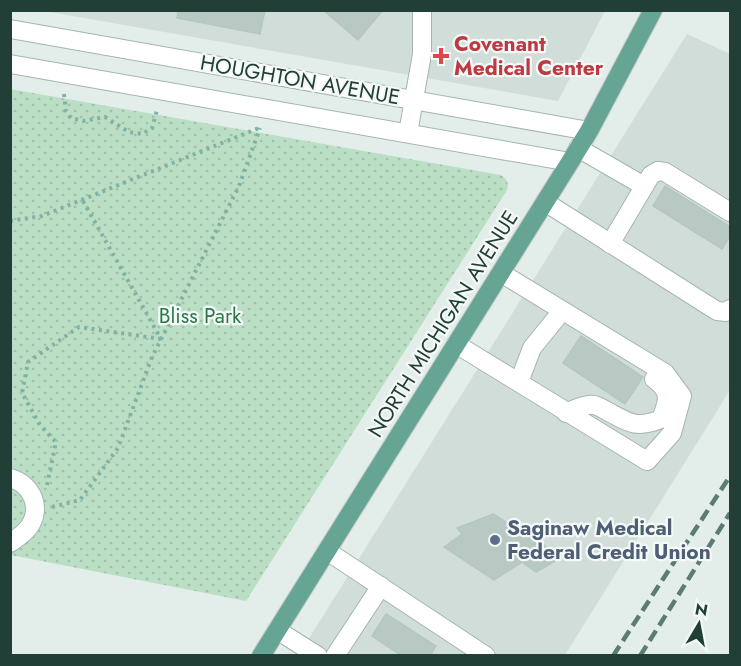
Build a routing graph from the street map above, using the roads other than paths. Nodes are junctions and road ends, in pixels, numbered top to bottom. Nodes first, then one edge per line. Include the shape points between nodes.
1 (422, 10) edge
2 (654, 10) edge
3 (10, 29) edge
4 (10, 63) edge
5 (414, 100) junction
6 (589, 131) junction
7 (408, 133) junction
8 (574, 155) junction
9 (644, 186) junction
10 (545, 202) junction
11 (730, 212) edge
12 (610, 243) junction
13 (501, 273) junction
14 (730, 309) edge
15 (564, 312) junction
16 (456, 344) junction
17 (519, 382) junction
18 (566, 412) junction
19 (10, 478) edge
20 (10, 543) edge
21 (327, 550) junction
22 (388, 591) junction
23 (277, 630) junction
24 (261, 656) edge
25 (318, 656) edge
26 (335, 656) edge
27 (466, 656) edge
28 (486, 656) edge

1 - 5 street via 422,54
2 - 6 main road, NORTH MICHIGAN AVENUE
3 - 5 street, HOUGHTON AVENUE
4 - 7 street, HOUGHTON AVENUE
5 - 6 street, HOUGHTON AVENUE
5 - 7 street
6 - 8 main road, NORTH MICHIGAN AVENUE
7 - 8 street, HOUGHTON AVENUE
8 - 9 street, HOUGHTON AVENUE
8 - 10 main road, NORTH MICHIGAN AVENUE
9 - 11 street via 651,174 665,172
9 - 12 street
10 - 12 street
10 - 13 main road, NORTH MICHIGAN AVENUE
12 - 14 street via 717,311
13 - 15 street
13 - 16 main road, NORTH MICHIGAN AVENUE
15 - 17 street via 531,348
15 - 18 street via 567,323 657,381 666,391 668,401 661,419 648,424 633,424 597,406
15 - 18 street via 665,373 682,396 672,433 647,461
16 - 17 street
16 - 21 main road, NORTH MICHIGAN AVENUE
17 - 18 street
19 - 20 street via 28,488 34,498 34,511 31,525
21 - 22 street
21 - 23 main road, NORTH MICHIGAN AVENUE
22 - 26 street
22 - 27 street via 408,617
22 - 28 street
23 - 24 main road, NORTH MICHIGAN AVENUE
23 - 25 street

